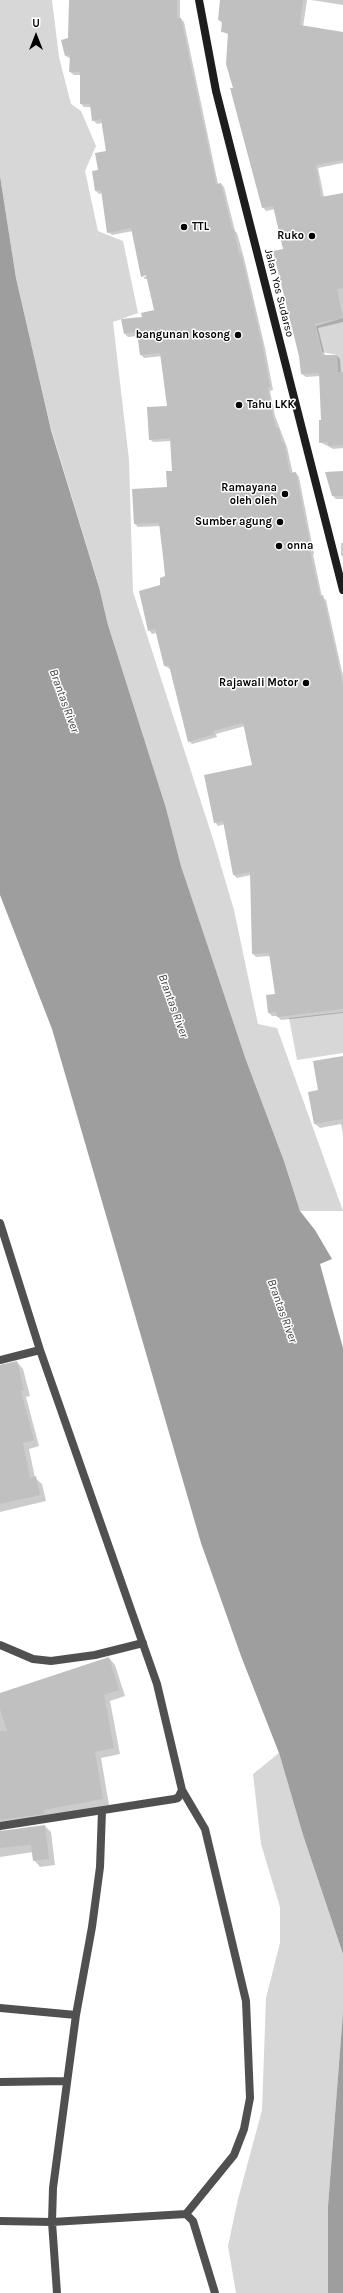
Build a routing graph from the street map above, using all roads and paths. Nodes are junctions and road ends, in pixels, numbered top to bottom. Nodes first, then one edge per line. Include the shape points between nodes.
1 (200, 0) edge
2 (343, 590) edge
3 (0, 1223) edge
4 (40, 1350) junction
5 (0, 1360) edge
6 (143, 1643) junction
7 (0, 1645) edge
8 (182, 1790) junction
9 (102, 1811) junction
10 (0, 1826) edge
11 (0, 2008) edge
12 (76, 2015) junction
13 (68, 2081) junction
14 (0, 2082) edge
15 (186, 2214) junction
16 (0, 2221) edge
17 (52, 2222) junction
18 (57, 2293) edge
19 (216, 2293) edge

1 - 2 main road, Jalan Yos Sudarso via 216,90
3 - 4 street
4 - 5 street
4 - 6 street
6 - 7 street via 95,1655 51,1661 33,1659
6 - 8 street via 157,1684
8 - 9 street via 178,1798
8 - 15 street via 205,1829 246,2001 250,2098 244,2129 234,2155
9 - 10 street
9 - 12 street via 100,1867
11 - 12 street
12 - 13 street
13 - 14 street
13 - 17 street via 53,2188
15 - 17 street
15 - 19 street via 193,2221
16 - 17 street
17 - 18 street

